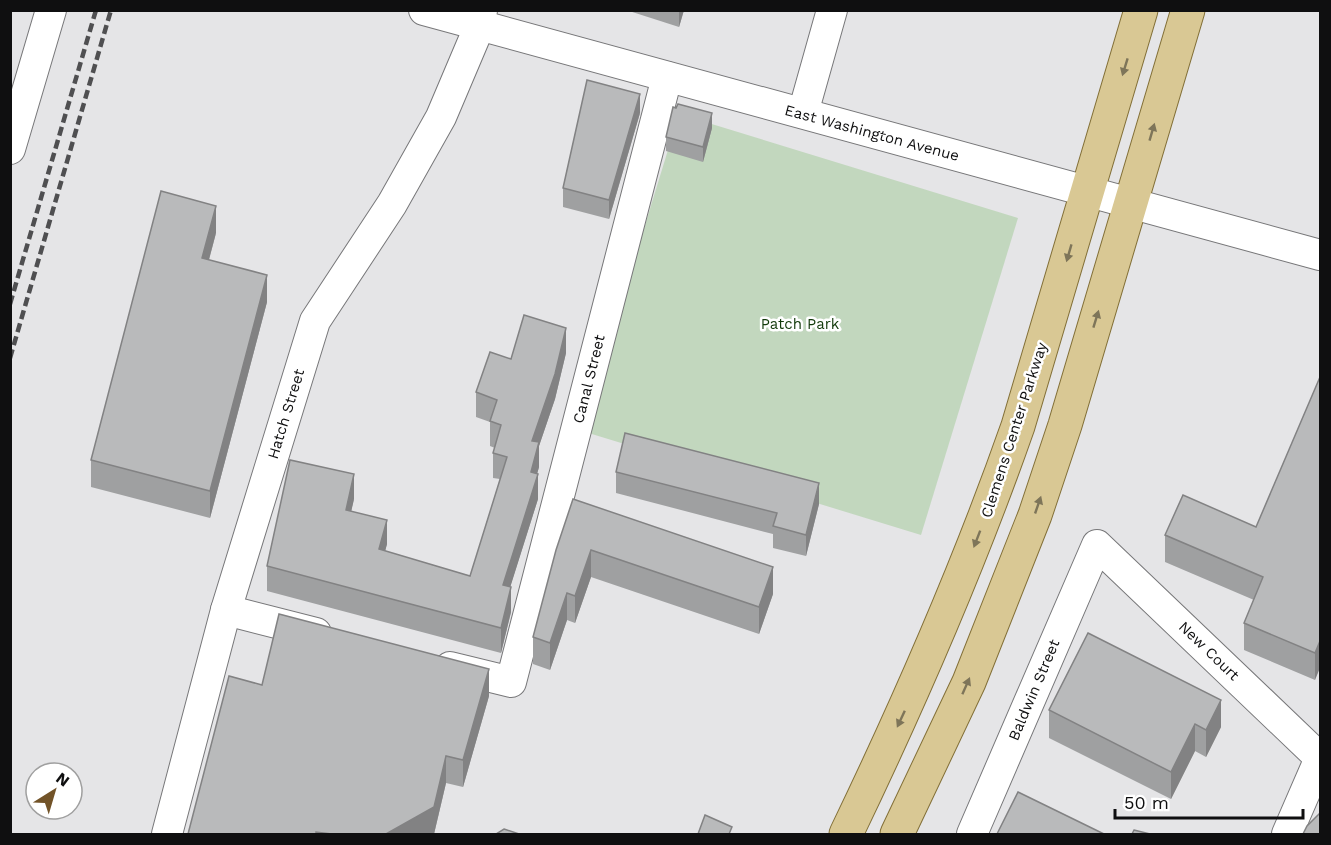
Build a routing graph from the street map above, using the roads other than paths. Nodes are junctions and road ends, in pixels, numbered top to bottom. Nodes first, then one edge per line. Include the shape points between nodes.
1 (51, 10) edge
2 (424, 10) edge
3 (832, 10) edge
4 (1141, 10) edge
5 (1188, 10) edge
6 (481, 18) edge
7 (667, 76) junction
8 (802, 114) junction
9 (10, 149) edge
10 (1087, 191) junction
11 (1131, 203) junction
12 (1320, 255) edge
13 (1097, 544) joint
14 (226, 610) junction
15 (343, 640) edge
16 (422, 660) edge
17 (1320, 758) edge
18 (167, 834) edge
19 (846, 834) edge
20 (897, 834) edge
21 (972, 834) edge
22 (1287, 834) edge

1 - 9 street
2 - 6 street, East Washington Avenue
3 - 8 street
4 -> 10 main road, Clemens Center Parkway
11 -> 5 main road
6 - 7 street, East Washington Avenue
6 - 14 street, Hatch Street via 441,117 392,204 315,321
7 - 8 street, East Washington Avenue
7 - 16 street, Canal Street via 511,682
8 - 10 street, East Washington Avenue
10 - 11 street, East Washington Avenue
10 -> 19 main road, Clemens Center Parkway via 995,492 919,680
11 - 12 street, East Washington Avenue
20 -> 11 main road via 969,682 1035,515
13 - 17 street, New Court
13 - 21 street, Baldwin Street
14 - 15 street
14 - 18 street, Hatch Street
17 - 22 street

